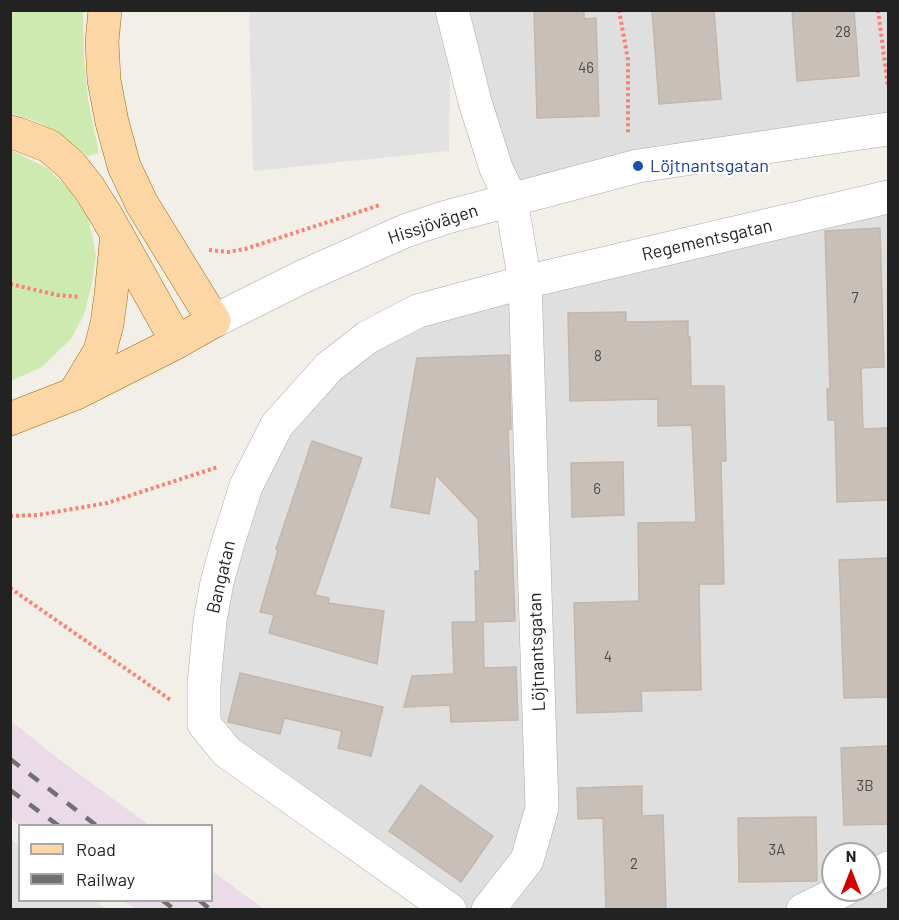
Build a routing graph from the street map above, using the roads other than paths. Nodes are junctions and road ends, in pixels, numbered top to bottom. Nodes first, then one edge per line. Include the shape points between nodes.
1 (105, 10) edge
2 (452, 10) edge
3 (888, 129) edge
4 (10, 132) edge
5 (888, 197) edge
6 (511, 200) junction
7 (117, 234) junction
8 (525, 282) junction
9 (214, 321) junction
10 (177, 342) junction
11 (74, 394) junction
12 (10, 419) edge
13 (821, 900) edge
14 (450, 909) edge
15 (488, 909) edge
16 (803, 909) edge

1 - 9 main road via 104,80 124,166 142,204
2 - 6 street, Löjtnantsgatan via 496,168
3 - 6 street, Hissjövägen via 628,168
4 - 7 main road via 50,146 71,165
5 - 8 street, Regementsgatan
6 - 8 street, Löjtnantsgatan
6 - 9 street, Hissjövägen via 405,231
7 - 10 main road
7 - 11 main road via 107,324 100,351
8 - 14 street, Bangatan via 418,311 368,337 329,367 277,424 246,486 217,582 210,621 204,724 227,752
8 - 15 street, Löjtnantsgatan via 542,808 527,860
9 - 10 main road, Hissjövägen
10 - 11 main road, Hissjövägen
11 - 12 main road, Hissjövägen
13 - 16 street

